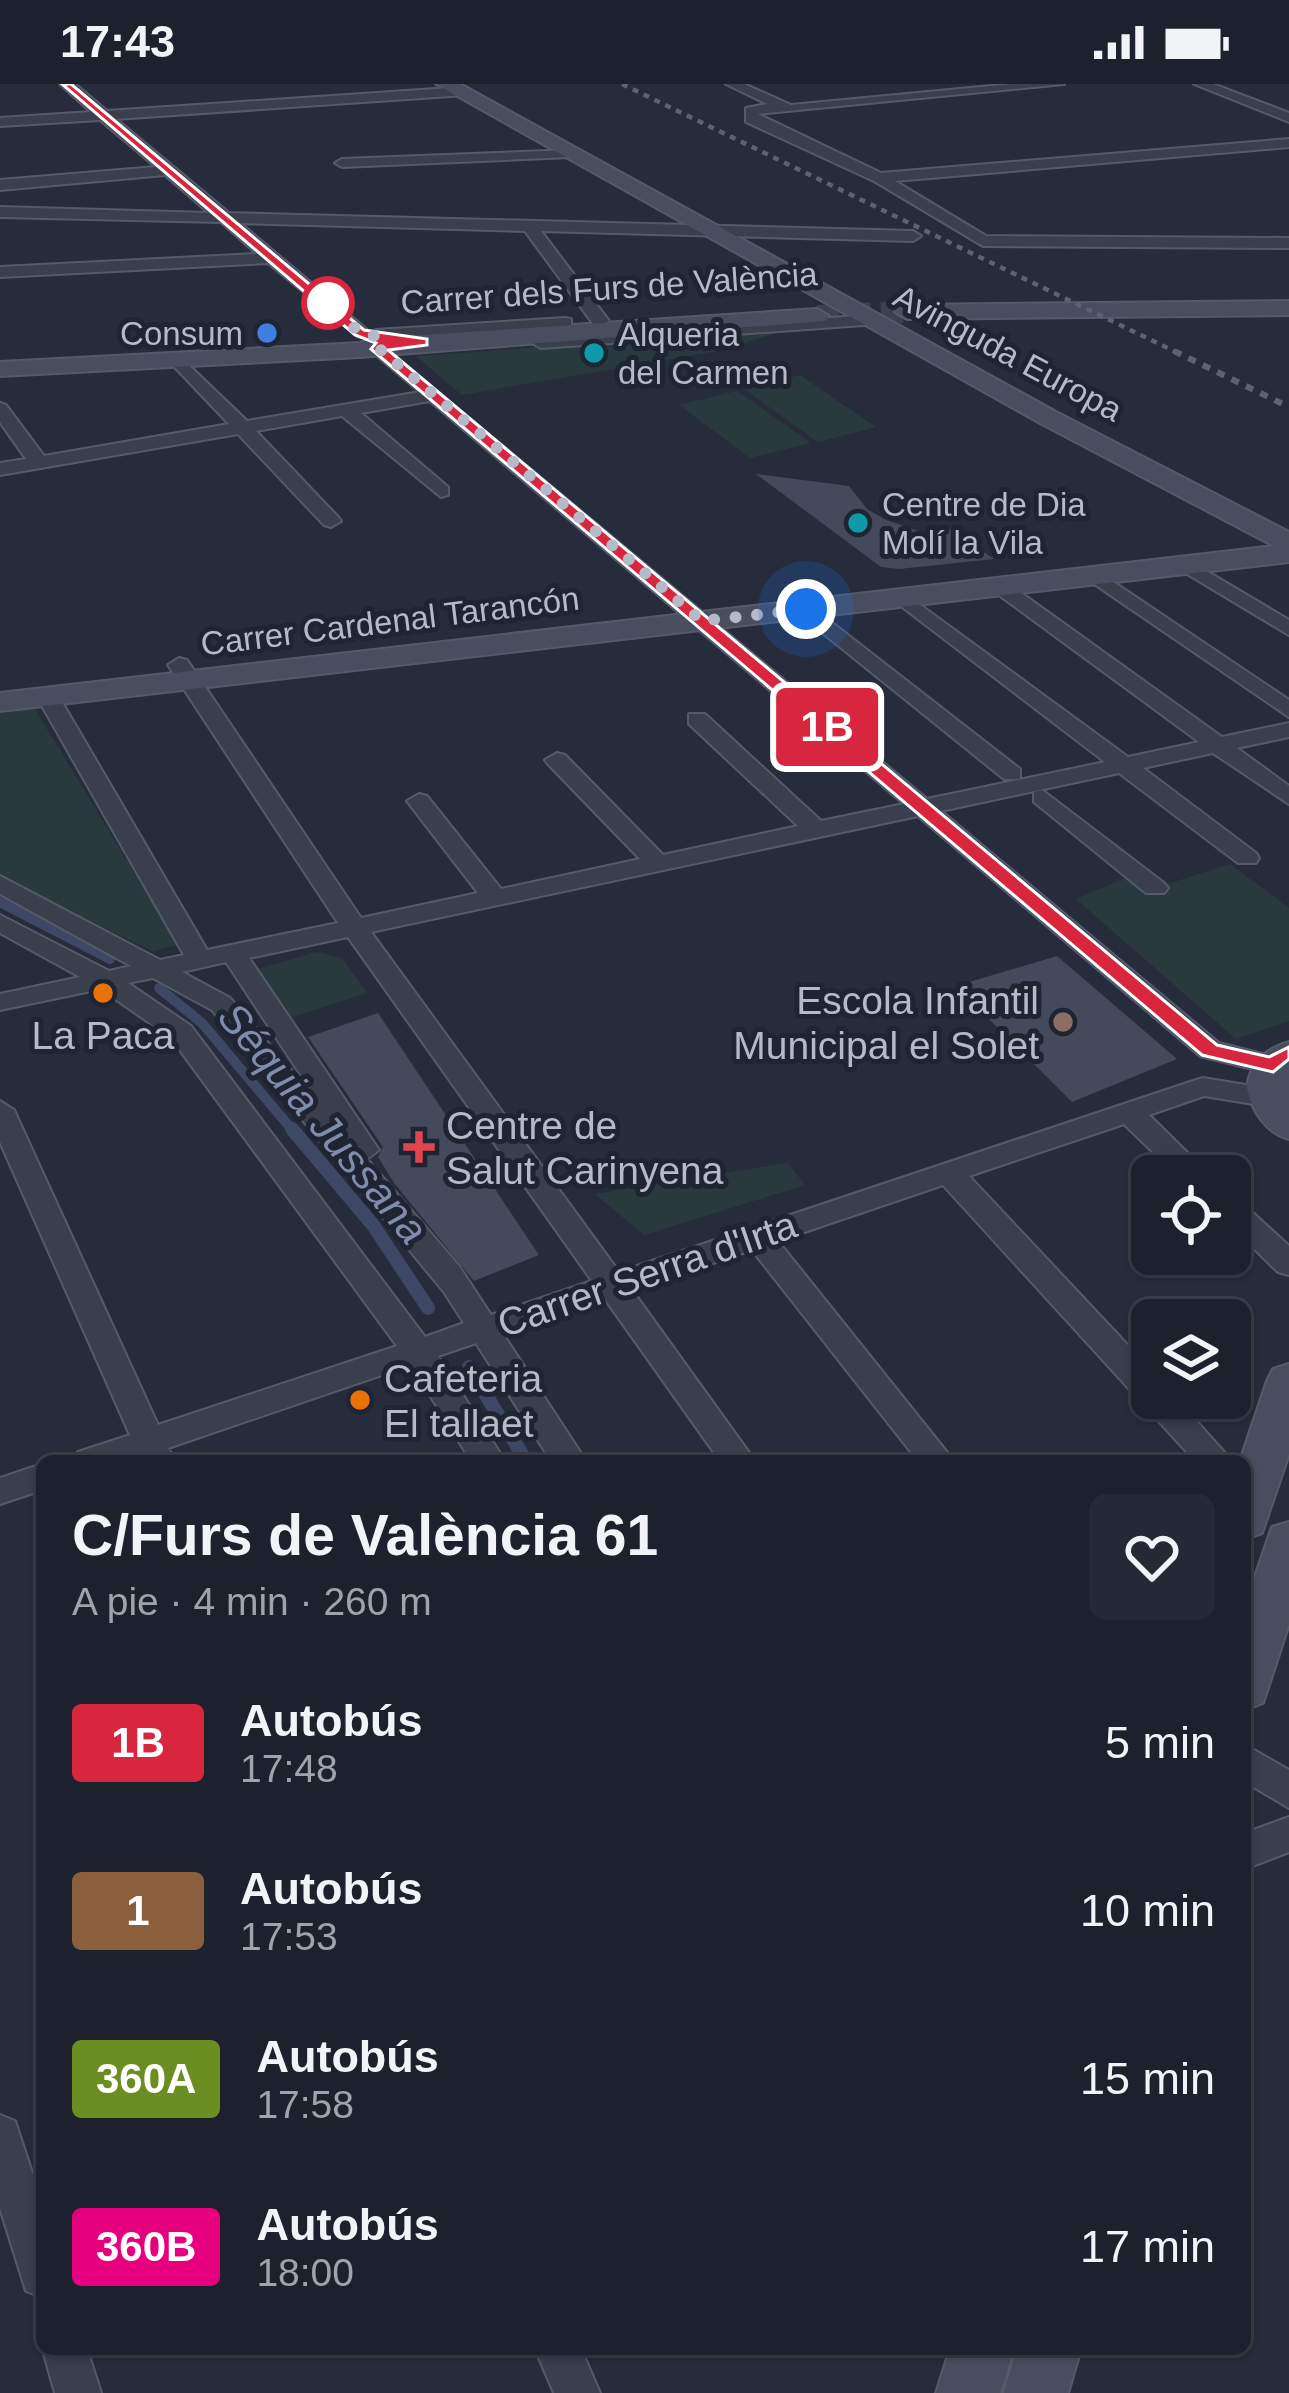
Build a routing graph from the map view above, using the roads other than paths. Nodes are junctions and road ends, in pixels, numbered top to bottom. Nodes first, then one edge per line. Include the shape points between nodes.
1 (68, 84) edge
2 (733, 84) edge
3 (1057, 84) edge
4 (1202, 84) edge
5 (453, 88) edge
6 (785, 107) junction
7 (105, 115) junction
8 (1289, 118) edge
9 (0, 122) edge
10 (1289, 143) edge
11 (570, 153) junction
12 (342, 163) dead end
13 (171, 170) junction
14 (879, 178) junction
15 (0, 184) edge
16 (0, 212) edge
17 (221, 219) junction
18 (528, 224) junction
19 (714, 230) junction
20 (913, 236) dead end
21 (1289, 243) edge
22 (274, 258) junction
23 (0, 272) edge
24 (847, 307) junction
25 (1289, 308) edge
26 (907, 312) tunnel mouth
27 (817, 316) tunnel mouth
28 (872, 320) junction
29 (600, 321) junction
30 (422, 342) junction
31 (373, 346) junction
32 (459, 348) junction
33 (176, 358) junction
34 (0, 369) edge
35 (434, 395) junction
36 (0, 409) edge
37 (346, 410) junction
38 (242, 428) junction
39 (39, 463) junction
40 (0, 469) edge
41 (440, 491) dead end
42 (331, 520) dead end
43 (1287, 540) edge
44 (1186, 565) junction
45 (1094, 575) junction
46 (998, 586) junction
47 (904, 598) junction
48 (694, 614) junction
49 (817, 617) dead end
50 (1289, 628) edge
51 (184, 673) junction
52 (0, 686) edge
53 (48, 697) junction
54 (0, 702) edge
55 (1289, 710) edge
56 (697, 719) dead end
57 (1289, 730) edge
58 (1217, 746) junction
59 (557, 760) dead end
60 (1124, 765) junction
61 (1012, 774) dead end
62 (1042, 797) dead end
63 (1289, 797) edge
64 (418, 801) dead end
65 (923, 808) junction
66 (816, 830) junction
67 (1247, 858) dead end
68 (658, 863) junction
69 (0, 884) edge
70 (1155, 888) dead end
71 (495, 898) junction
72 (0, 923) edge
73 (355, 927) junction
74 (233, 953) junction
75 (200, 960) junction
76 (162, 968) junction
77 (106, 980) junction
78 (0, 1002) edge
79 (1210, 1050) junction
80 (1279, 1086) edge
81 (1203, 1087) junction
82 (0, 1110) edge
83 (1129, 1112) junction
84 (1174, 1155) edge
85 (948, 1172) junction
86 (1251, 1228) edge
87 (758, 1237) junction
88 (1289, 1264) edge
89 (614, 1285) junction
90 (457, 1287) junction
91 (484, 1328) junction
92 (418, 1351) junction
93 (1131, 1369) edge
94 (1289, 1381) edge
95 (1177, 1419) edge
96 (153, 1451) edge
97 (484, 1455) edge
98 (564, 1455) edge
99 (734, 1455) edge
100 (932, 1455) edge
101 (1210, 1455) edge
102 (36, 1479) edge
103 (0, 1491) edge
104 (1251, 1492) edge
105 (1289, 1541) edge
106 (1251, 1668) edge
107 (1251, 1764) edge
108 (1289, 1791) edge
109 (1289, 1834) edge
110 (1251, 1849) edge
111 (0, 2136) edge
112 (36, 2255) edge
113 (66, 2355) edge
114 (560, 2355) edge
115 (980, 2355) edge
116 (1047, 2355) edge
117 (78, 2393) edge
118 (578, 2393) edge
119 (968, 2393) edge
120 (1036, 2393) edge

1 - 7 street
2 - 6 street
3 - 6 street
4 - 8 street
5 - 7 street
5 - 11 main road
5 - 19 main road via 548,131
6 - 14 street via 752,111 751,119
7 - 9 street
7 - 13 street
10 - 14 street
11 - 12 street
11 - 19 main road
13 - 15 street
13 - 17 street
14 - 21 street via 983,242
16 - 17 street
17 - 18 street
17 - 22 street
18 - 19 street
18 - 29 street
19 - 20 street
19 - 24 main road, Avinguda Europa
19 - 43 main road, Avinguda Europa
22 - 23 street
22 - 31 street
24 - 28 main road, Avinguda Europa
24 - 29 street, Carrer dels Furs de València
25 - 26 main road
27 - 30 main road, Carrer dels Furs de València
28 - 32 street, Carrer dels Furs de València
28 - 43 main road, Avinguda Europa
29 - 31 street, Carrer dels Furs de València
30 - 31 main road, Carrer dels Furs de València
30 - 32 street, Carrer dels Furs de València
31 - 32 street, Carrer dels Furs de València
31 - 33 main road
31 - 35 street
33 - 34 main road
33 - 38 street
35 - 37 street
35 - 48 street
36 - 39 street
37 - 38 street
37 - 41 street
38 - 39 street
38 - 42 street
39 - 40 street
43 - 44 main road, Carrer Cardenal Tarancón
43 - 48 main road, Carrer Cardenal Tarancón
44 - 45 main road, Carrer Cardenal Tarancón
44 - 50 street
45 - 46 main road, Carrer Cardenal Tarancón
45 - 55 street
46 - 47 main road, Carrer Cardenal Tarancón
46 - 58 street
47 - 48 main road, Carrer Cardenal Tarancón
47 - 60 street
48 - 51 main road, Carrer Cardenal Tarancón
48 - 65 street
49 - 61 street
51 - 52 main road, Carrer Cardenal Tarancón
51 - 53 main road, Carrer Cardenal Tarancón
51 - 73 street
53 - 54 main road, Carrer Cardenal Tarancón
53 - 75 street
56 - 66 street
57 - 58 street
58 - 60 street
58 - 63 street
59 - 68 street
60 - 65 street
60 - 67 street
62 - 70 street
64 - 71 street
65 - 66 street
65 - 79 street
66 - 68 street
68 - 71 street
69 - 76 street
71 - 73 street
72 - 77 street
73 - 74 street
73 - 89 street
74 - 75 street
74 - 90 street
75 - 76 street
76 - 77 street
76 - 90 street via 221,1004
77 - 78 street
77 - 92 street via 181,1032
79 - 80 street
79 - 81 street
80 - 81 street, Carrer Serra d'Irta
81 - 83 street, Carrer Serra d'Irta
82 - 96 street
83 - 84 street
83 - 85 street, Carrer Serra d'Irta
85 - 87 street, Carrer Serra d'Irta
85 - 93 street
86 - 88 street
87 - 89 street, Carrer Serra d'Irta
87 - 100 street
89 - 91 street, Carrer Serra d'Irta
89 - 99 street
90 - 91 street
91 - 92 street, Carrer Serra d'Irta
91 - 98 street
92 - 96 street, Carrer Serra d'Irta
92 - 97 street
94 - 104 main road
95 - 101 street
102 - 103 street
105 - 106 main road
107 - 108 street
109 - 110 street
111 - 112 street
113 - 117 street
114 - 118 street
115 - 119 main road
116 - 120 main road

